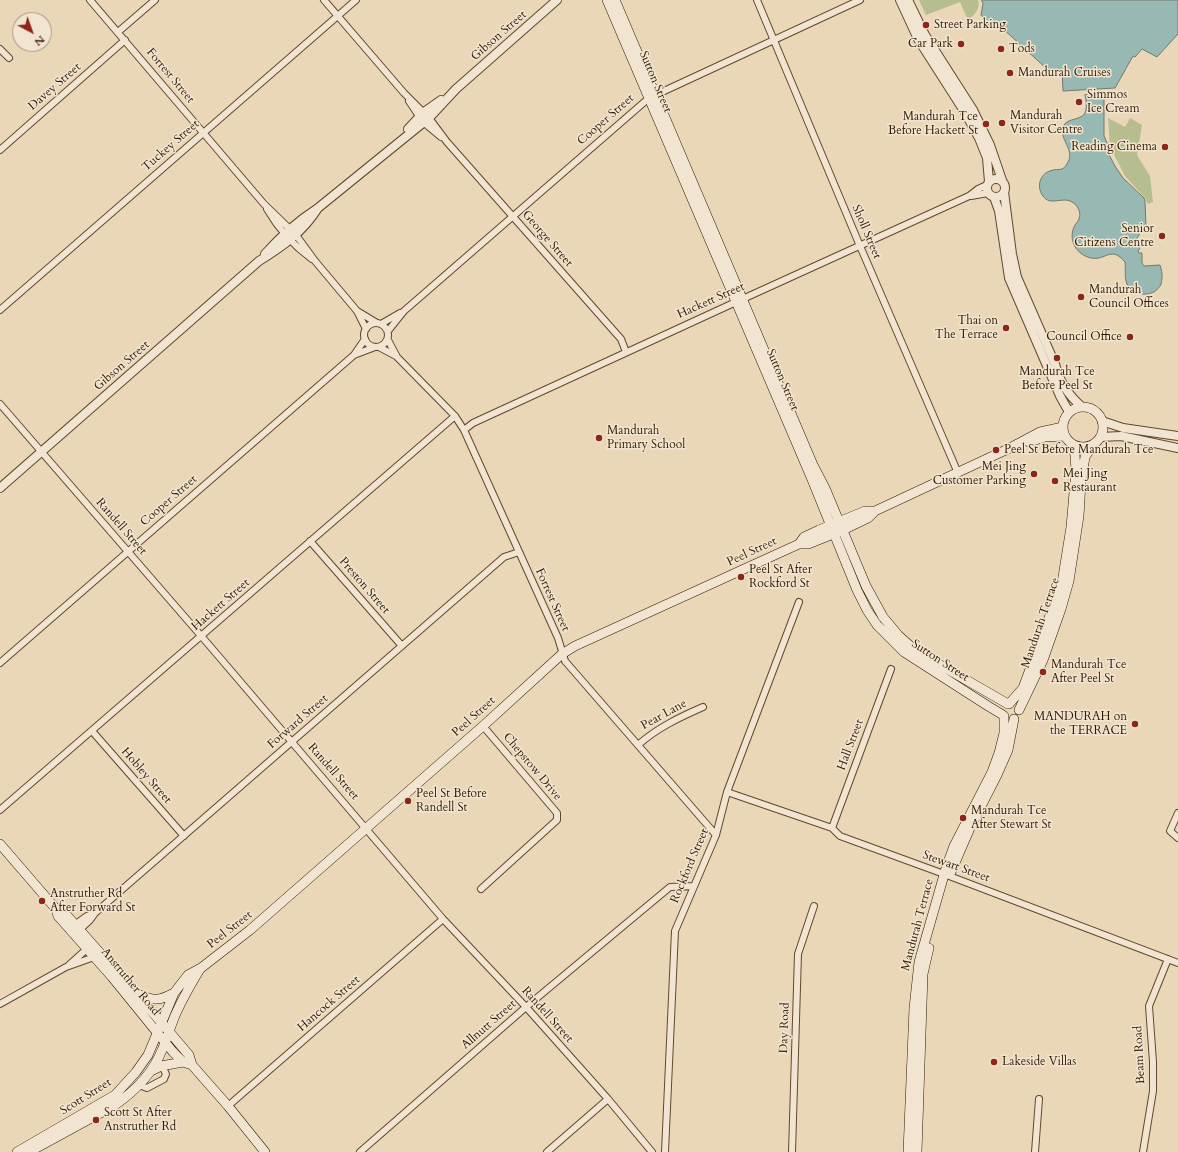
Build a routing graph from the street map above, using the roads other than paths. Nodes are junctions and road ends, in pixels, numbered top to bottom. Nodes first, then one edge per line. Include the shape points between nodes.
1 (90, 0) edge
2 (156, 0) edge
3 (324, 0) edge
4 (356, 0) edge
5 (557, 0) edge
6 (607, 0) edge
7 (615, 0) edge
8 (757, 0) edge
9 (859, 0) edge
10 (900, 0) edge
11 (908, 0) edge
12 (338, 16) junction
13 (118, 32) junction
14 (774, 39) junction
15 (125, 40) junction
16 (0, 49) edge
17 (9, 58) dead end
18 (652, 97) junction
19 (424, 117) junction
20 (203, 133) junction
21 (0, 150) edge
22 (1002, 180) junction
23 (989, 189) junction
24 (1004, 192) junction
25 (513, 217) junction
26 (291, 234) junction
27 (860, 246) junction
28 (738, 301) junction
29 (0, 310) edge
30 (357, 311) junction
31 (404, 311) junction
32 (379, 323) junction
33 (366, 329) junction
34 (388, 331) junction
35 (365, 339) junction
36 (388, 340) junction
37 (377, 347) junction
38 (626, 352) junction
39 (354, 355) junction
40 (397, 357) junction
41 (0, 404) edge
42 (1082, 407) junction
43 (1069, 412) junction
44 (455, 416) junction
45 (1102, 421) junction
46 (1063, 427) junction
47 (464, 430) junction
48 (1065, 436) junction
49 (1178, 436) edge
50 (1101, 437) junction
51 (1072, 445) junction
52 (1092, 446) junction
53 (1010, 448) junction
54 (1178, 448) edge
55 (42, 452) junction
56 (958, 473) junction
57 (0, 488) edge
58 (836, 528) junction
59 (310, 541) junction
60 (128, 551) junction
61 (519, 552) junction
62 (866, 586) junction
63 (857, 590) junction
64 (799, 602) dead end
65 (202, 636) junction
66 (402, 646) junction
67 (562, 654) junction
68 (0, 663) edge
69 (891, 669) dead end
70 (1008, 704) junction
71 (703, 707) dead end
72 (1018, 710) junction
73 (1004, 716) junction
74 (1014, 719) junction
75 (483, 726) junction
76 (92, 731) junction
77 (292, 742) junction
78 (638, 745) junction
79 (727, 792) junction
80 (0, 810) edge
81 (1178, 813) edge
82 (366, 828) junction
83 (832, 828) junction
84 (716, 835) junction
85 (184, 836) junction
86 (1178, 838) edge
87 (0, 846) edge
88 (947, 875) junction
89 (694, 886) junction
90 (481, 889) dead end
91 (814, 906) dead end
92 (443, 919) junction
93 (74, 929) junction
94 (90, 947) junction
95 (97, 955) junction
96 (1168, 959) junction
97 (1178, 963) edge
98 (66, 968) junction
99 (201, 968) junction
100 (135, 993) junction
101 (174, 993) junction
102 (0, 1004) edge
103 (526, 1008) junction
104 (161, 1023) junction
105 (156, 1032) junction
106 (169, 1032) junction
107 (165, 1042) junction
108 (187, 1064) junction
109 (163, 1068) dead end
110 (150, 1071) junction
111 (139, 1085) junction
112 (608, 1099) junction
113 (1039, 1099) dead end
114 (228, 1106) junction
115 (17, 1152) edge
116 (29, 1152) edge
117 (265, 1152) edge
118 (360, 1152) edge
119 (547, 1152) edge
120 (652, 1152) edge
121 (665, 1152) edge
122 (792, 1152) edge
123 (908, 1152) edge
124 (917, 1152) edge
125 (1035, 1152) edge
126 (1144, 1152) edge

1 - 13 street, Forrest Street
2 - 13 street
3 - 12 street, George Street
4 - 12 street, Tuckey Street
5 - 19 street, Gibson Street
6 - 18 main road, Sutton Street
7 - 18 main road, Sutton Street
8 - 14 street, Sholl Street
9 - 14 street, Cooper Street
10 - 23 street via 918,39 979,138 987,158
11 - 22 street via 925,35 973,110 990,145
12 - 19 street, George Street
12 - 20 street, Tuckey Street
13 - 15 street, Forrest Street
14 - 18 street, Cooper Street
14 - 27 street, Sholl Street
15 - 20 street, Forrest Street
15 - 21 street, Davey Street
16 - 17 street
18 - 25 street, Cooper Street
18 - 28 main road, Sutton Street
19 - 25 street, George Street
19 - 26 street, Gibson Street via 391,148 318,208 303,217
20 - 26 street, Forrest Street via 264,204 272,218
20 - 29 street, Tuckey Street
22 - 23 street via 994,178
22 - 24 street via 1006,186
23 - 24 street via 1000,196
23 - 27 street, Hackett Street
23 - 43 street via 1000,211 1009,278
24 - 42 street via 1016,276 1058,375 1066,390
25 - 31 street, Cooper Street
25 - 38 street, George Street via 621,339
26 - 30 street, Forrest Street
26 - 55 street, Gibson Street via 272,246 259,261
27 - 28 street, Hackett Street
27 - 56 street, Sholl Street
28 - 38 street, Hackett Street
28 - 58 main road, Sutton Street
30 - 32 street, Forrest Street
30 - 33 street, Forrest Street
31 - 32 street, Cooper Street
31 - 34 street, Cooper Street
32 - 33 street via 370,324
32 - 34 street
33 - 35 street
34 - 36 street
35 - 37 street via 368,344
35 - 39 street, Cooper Street
36 - 37 street
36 - 40 street, Forrest Street
37 - 39 street, Cooper Street
37 - 40 street, Forrest Street
38 - 47 street, Hackett Street via 473,423
39 - 60 street, Cooper Street
40 - 44 street, Forrest Street
41 - 55 street, Randell Street
42 - 43 main road
42 - 45 main road via 1097,412
43 - 46 main road
44 - 47 street, Forrest Street
44 - 59 street, Hackett Street
45 - 49 street via 1138,431
45 - 50 main road
46 - 48 main road
46 - 53 main road, Peel Street via 1040,432
47 - 61 street, Forrest Street
48 - 51 main road
48 - 53 main road, Peel Street via 1045,437
50 - 52 main road
50 - 54 street via 1121,436
51 - 52 main road via 1085,448
51 - 70 main road, Mandurah Terrace via 1076,470 1071,527 1062,583 1023,688
52 - 72 main road, Mandurah Terrace via 1085,457 1069,582 1043,660
53 - 56 main road, Peel Street
55 - 57 street, Gibson Street
55 - 60 street, Randell Street
56 - 58 main road, Peel Street via 874,511 868,518
58 - 62 main road, Sutton Street
58 - 63 main road, Sutton Street
58 - 67 main road, Peel Street via 804,537 799,544
59 - 65 street, Hackett Street
59 - 66 street, Preston Street
60 - 65 street, Randell Street
60 - 68 street, Cooper Street
61 - 66 street, Forward Street via 504,557
61 - 67 street, Forrest Street via 558,638
62 - 63 main road
62 - 70 main road, Sutton Street via 883,617 916,651
63 - 73 main road, Sutton Street via 877,625 904,652
64 - 79 street, Rockford Street
65 - 76 street, Hackett Street
65 - 77 street, Randell Street
66 - 77 street, Forward Street
67 - 75 main road, Peel Street
67 - 78 street, Forrest Street via 570,667
69 - 83 street, Hall Street
70 - 72 main road via 1014,704
70 - 73 main road via 1003,709
71 - 78 street, Pear Lane via 659,728
72 - 74 main road
73 - 74 main road via 1010,720
73 - 88 main road, Mandurah Terrace via 1000,753 954,846
74 - 88 main road, Mandurah Terrace via 1008,750
75 - 82 main road, Peel Street
75 - 90 street, Chepstow Drive via 557,813 557,820
76 - 80 street, Hackett Street
76 - 85 street, Hobley Street
77 - 82 street, Randell Street
77 - 85 street, Forward Street
78 - 84 street, Forrest Street
79 - 83 street, Stewart Street
79 - 84 street, Rockford Street
81 - 86 street via 1170,831
82 - 92 street, Randell Street
82 - 99 main road, Peel Street via 250,930
83 - 88 street, Stewart Street via 840,836
84 - 89 street, Rockford Street
85 - 93 street, Forward Street
87 - 93 main road, Anstruther Road via 56,909 63,911
88 - 96 street, Stewart Street
88 - 123 main road, Mandurah Terrace via 922,948 917,975
88 - 124 main road, Mandurah Terrace via 923,974
89 - 103 street, Allnutt Street via 670,887
89 - 121 street, Rockford Street via 675,930
91 - 122 street, Day Road via 798,954
92 - 103 street, Randell Street
92 - 114 street, Hancock Street
93 - 94 main road, Anstruther Road
94 - 95 main road, Anstruther Road
94 - 98 street
95 - 98 street
95 - 100 main road, Anstruther Road
95 - 105 main road, Anstruther Road
96 - 97 street, Stewart Street
96 - 126 street, Beam Road via 1149,1006 1153,1091
98 - 102 street
99 - 101 main road, Peel Street via 188,976
99 - 106 main road, Peel Street via 175,1015
100 - 101 main road via 151,1000 159,1000
100 - 104 main road, Anstruther Road
101 - 104 main road, Peel Street
103 - 112 street, Randell Street
103 - 118 street, Allnutt Street
104 - 105 main road, Scott Street
104 - 106 main road, Anstruther Road
105 - 107 main road, Anstruther Road
105 - 115 main road, Scott Street via 148,1055 115,1095
106 - 107 main road, Scott Street
106 - 108 main road, Anstruther Road via 189,1055
107 - 108 main road, Anstruther Road
107 - 110 main road, Scott Street
108 - 110 main road via 165,1065
108 - 114 main road, Anstruther Road
109 - 111 street via 166,1074 164,1079 149,1088
110 - 111 main road, Scott Street
111 - 116 main road, Scott Street via 115,1105
112 - 119 street
112 - 120 street, Randell Street
113 - 125 street
114 - 117 main road, Anstruther Road

